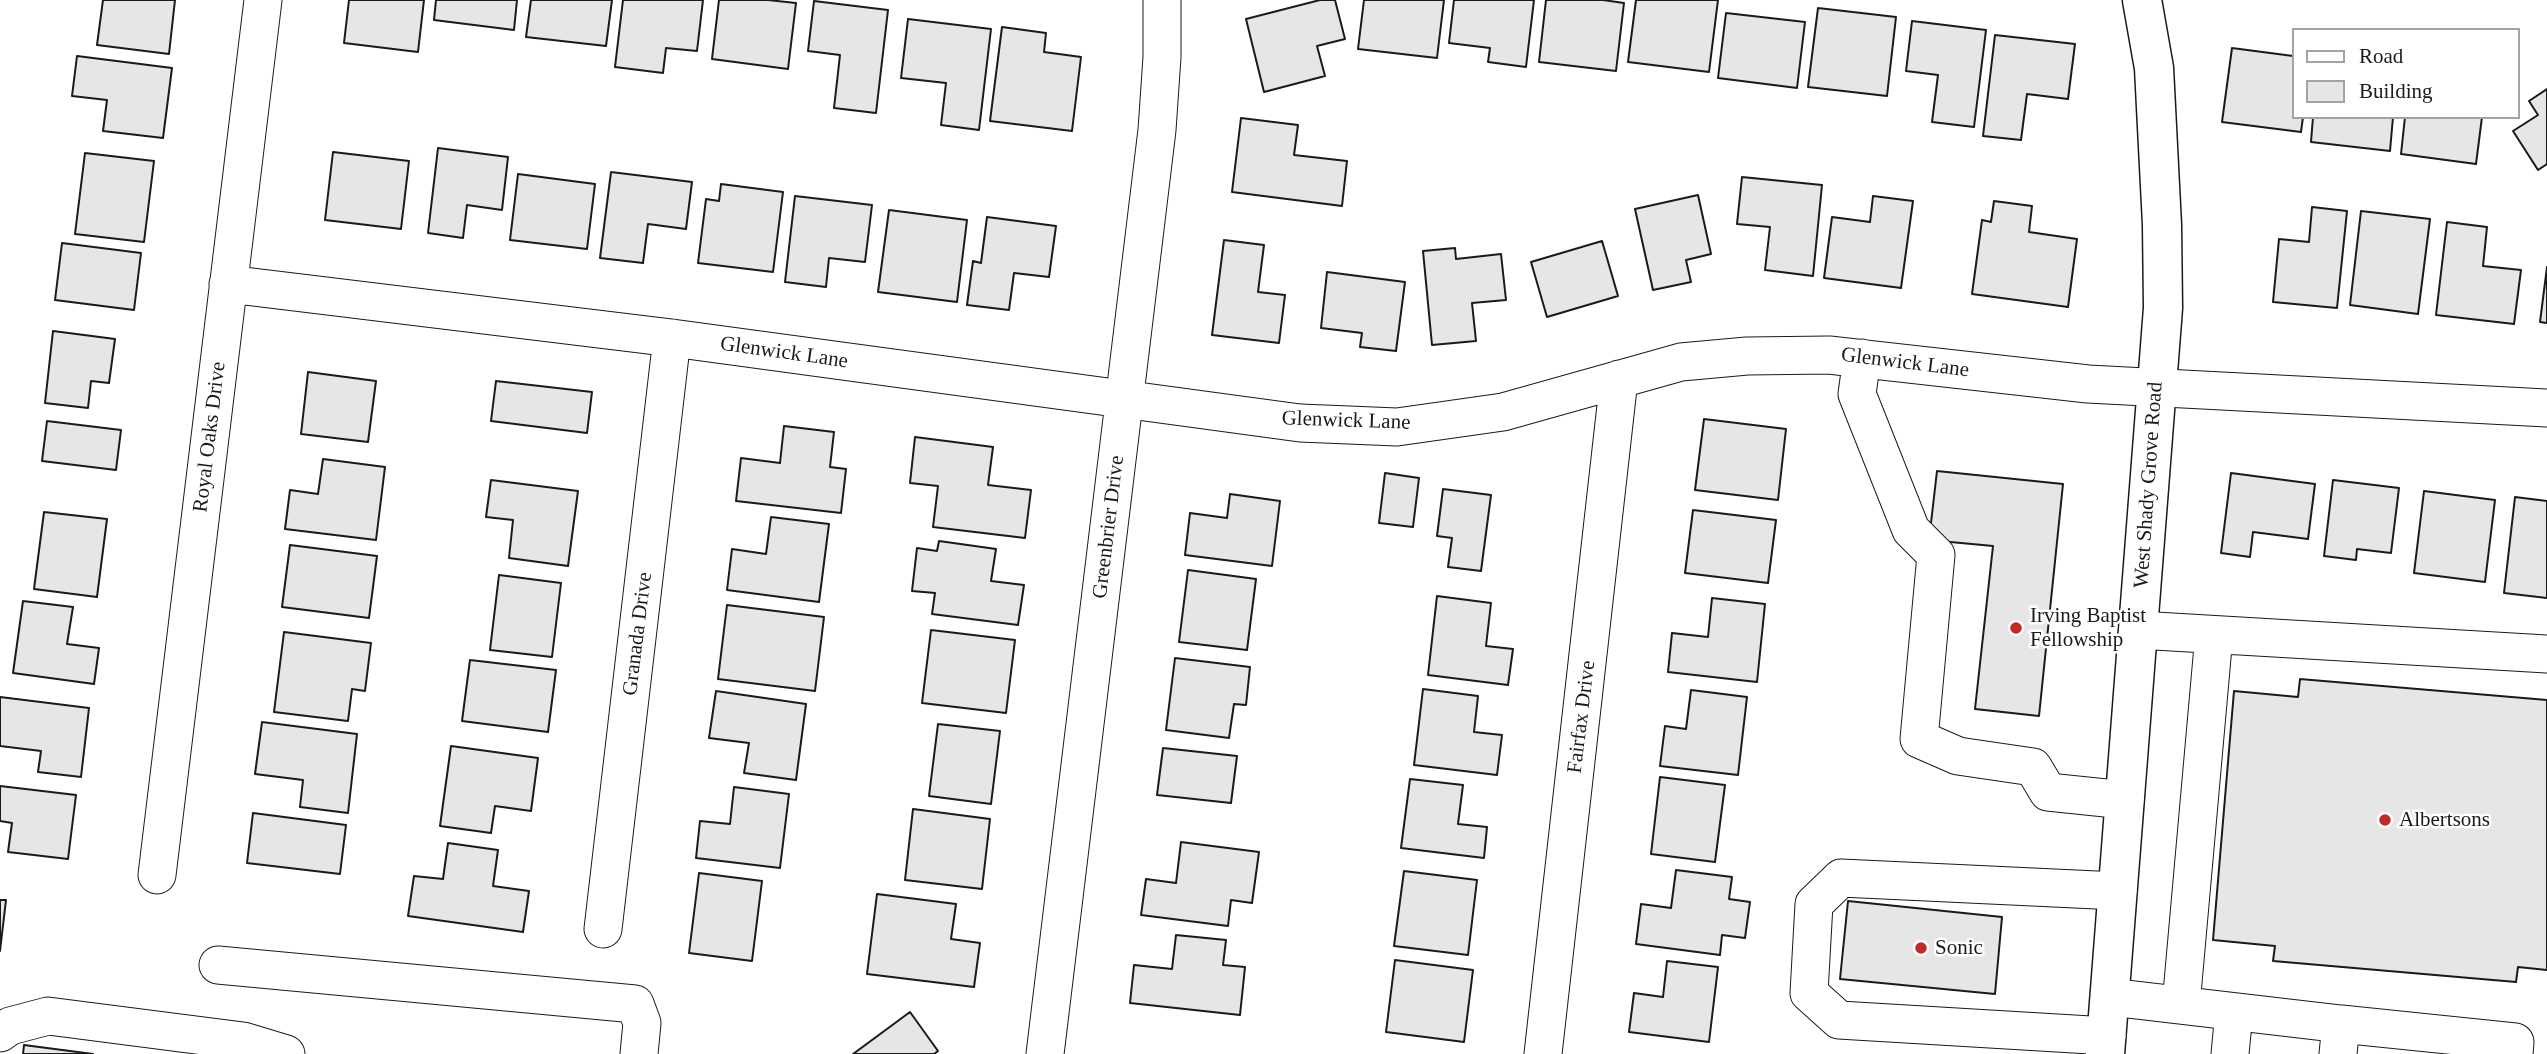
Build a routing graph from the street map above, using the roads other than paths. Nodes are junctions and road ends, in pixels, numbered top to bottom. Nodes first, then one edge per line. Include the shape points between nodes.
1 (263, 0) edge
2 (1162, 0) edge
3 (2142, 0) edge
4 (228, 284) junction
5 (672, 338) junction
6 (1862, 358) junction
7 (1619, 379) junction
8 (2157, 388) junction
9 (1124, 398) junction
10 (2547, 408) edge
11 (2138, 630) junction
12 (2214, 635) junction
13 (2547, 654) edge
14 (2126, 800) junction
15 (157, 875) dead end
16 (2118, 891) junction
17 (603, 929) dead end
18 (219, 965) dead end
19 (2110, 997) junction
20 (2181, 1005) junction
21 (2234, 1012) junction
22 (0, 1033) edge
23 (2339, 1039) edge
24 (2412, 1043) edge
25 (2106, 1045) edge
26 (286, 1054) edge
27 (639, 1054) edge
28 (1045, 1054) edge
29 (1543, 1054) edge
30 (2230, 1054) edge
31 (2514, 1054) edge

1 - 4 street, Royal Oaks Drive
2 - 9 street, Greenbrier Drive via 1157,130
3 - 8 main road, West Shady Grove Road via 2154,68 2162,225 2163,308
4 - 5 street, Glenwick Lane
4 - 15 street, Royal Oaks Drive
5 - 9 street, Glenwick Lane
5 - 17 street, Granada Drive
6 - 7 street, Glenwick Lane via 1747,356 1681,362
6 - 8 street, Glenwick Lane
6 - 14 street via 1857,394 1911,530 1936,555 1919,739 1958,756 2034,767 2048,792
7 - 9 street, Glenwick Lane via 1503,412 1397,427 1300,423
7 - 29 street, Fairfax Drive
8 - 10 street, Glenwick Lane
8 - 11 main road, West Shady Grove Road
9 - 28 street, Greenbrier Drive
11 - 12 street
11 - 14 main road, West Shady Grove Road
12 - 13 street
12 - 20 street
14 - 16 main road, West Shady Grove Road
16 - 19 main road, West Shady Grove Road
16 - 25 street via 1841,878 1814,904 1809,993 1839,1020
18 - 27 street via 635,1004 642,1023
19 - 20 street
19 - 25 main road, West Shady Grove Road
20 - 21 street
21 - 23 street
21 - 30 street
22 - 26 street via 48,1016 243,1041
23 - 24 street
24 - 31 street via 2515,1042

